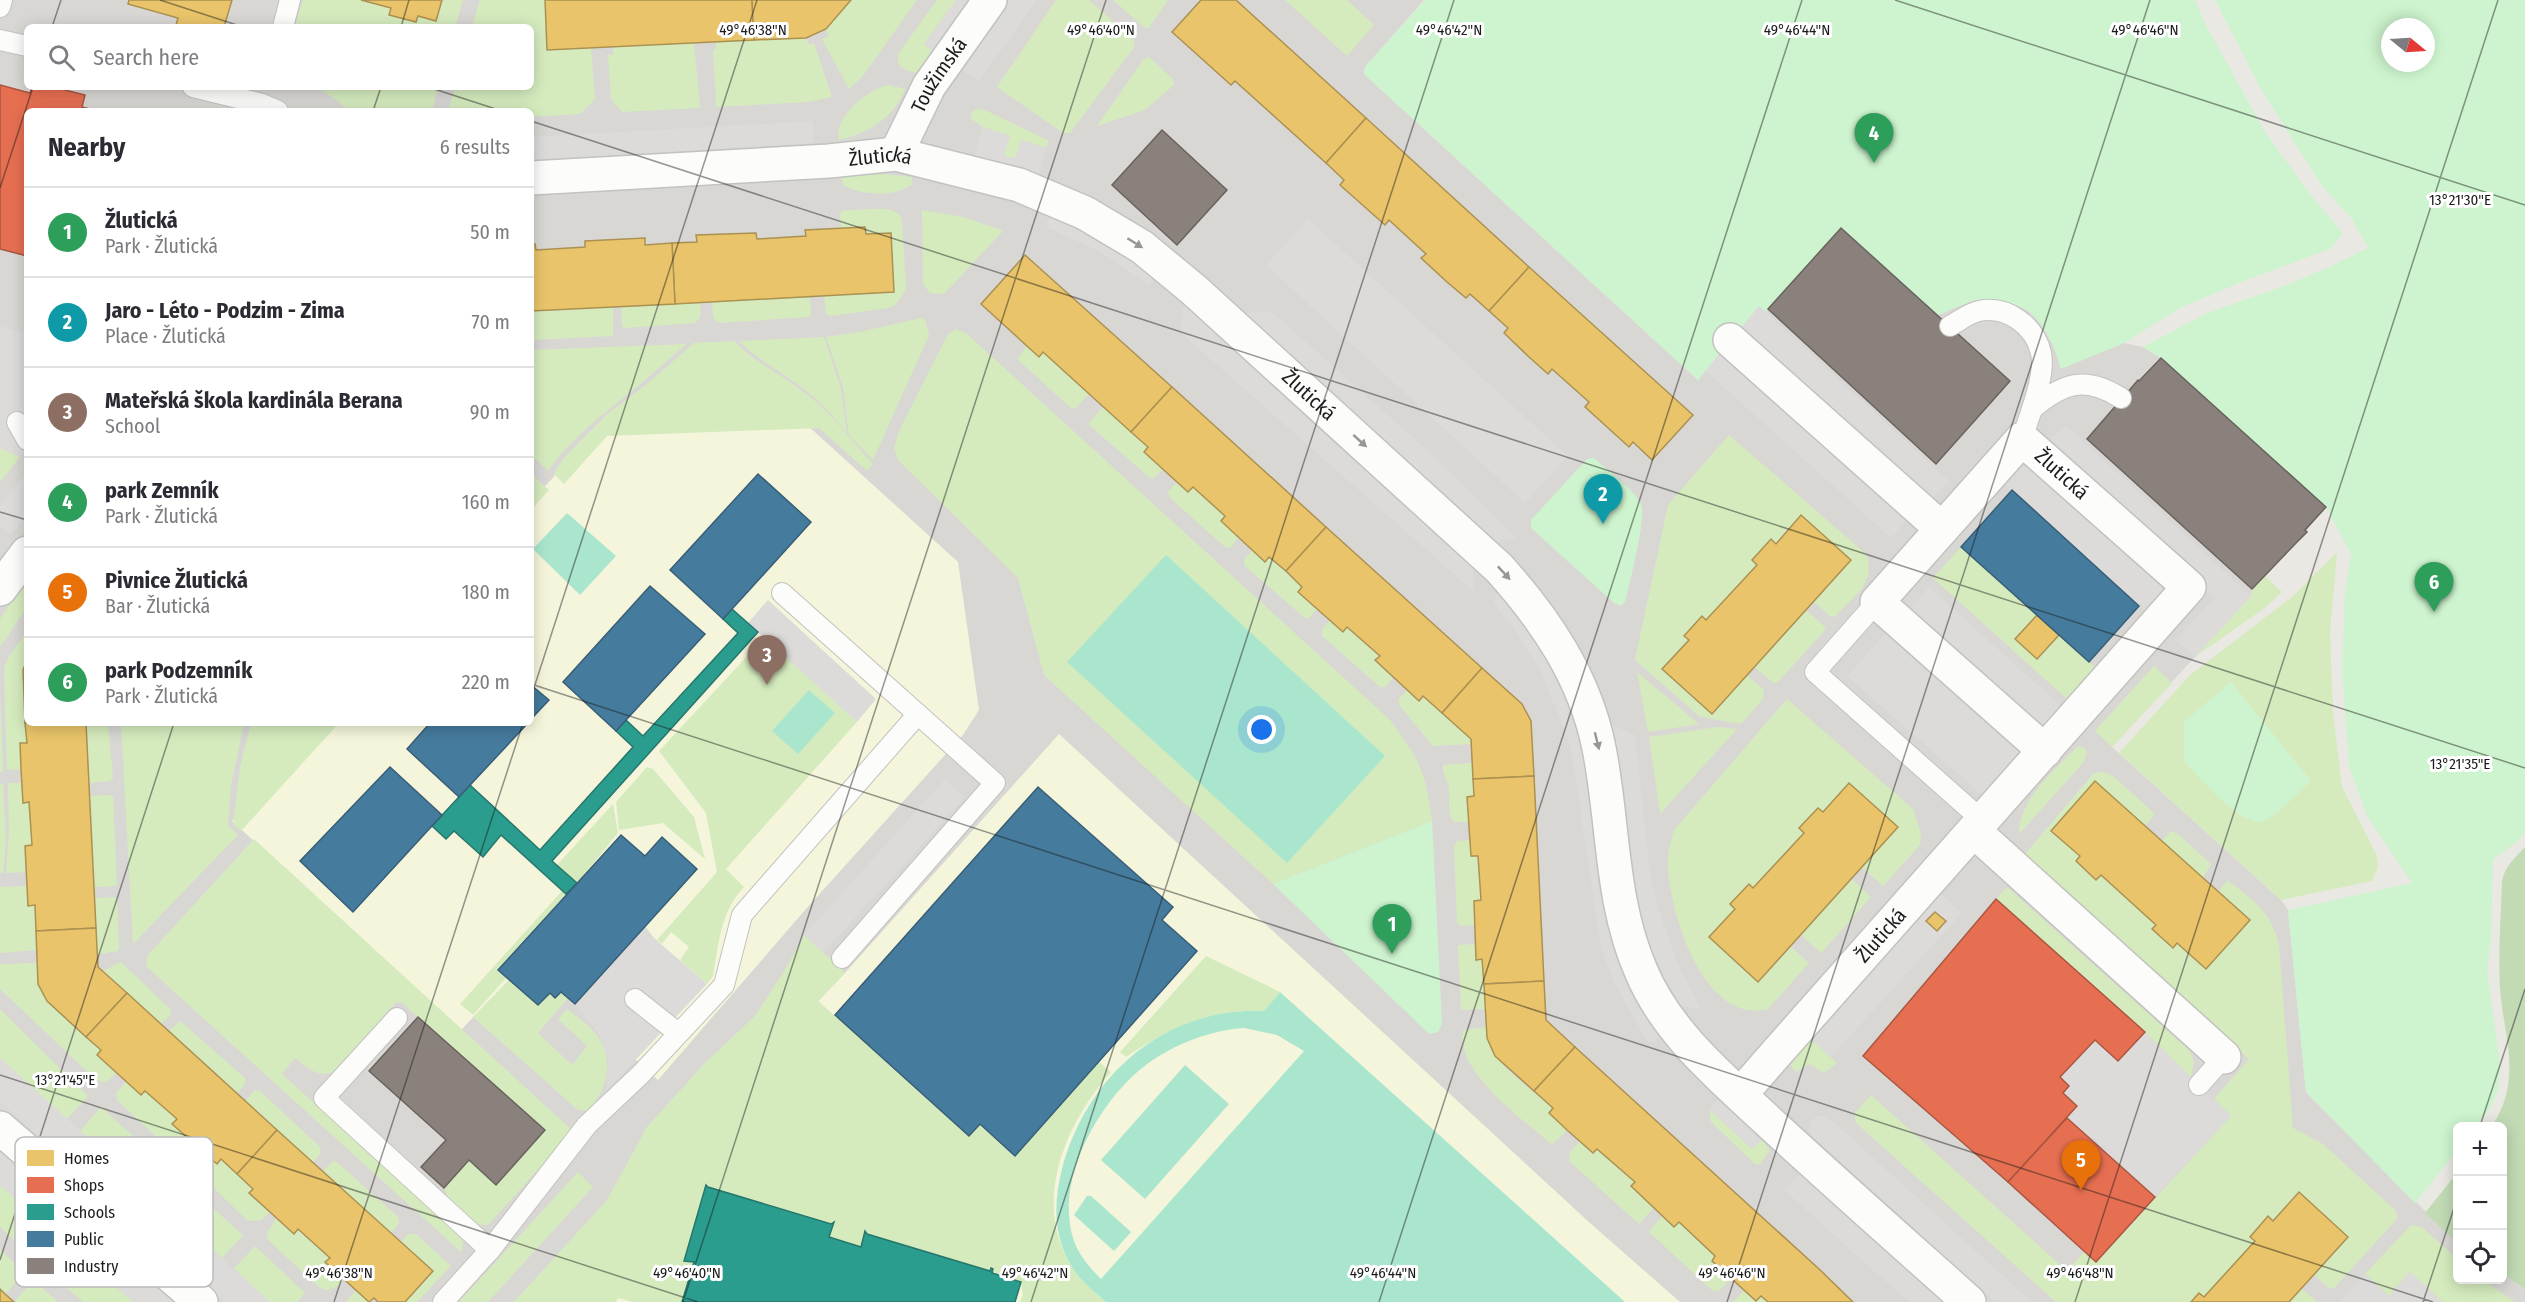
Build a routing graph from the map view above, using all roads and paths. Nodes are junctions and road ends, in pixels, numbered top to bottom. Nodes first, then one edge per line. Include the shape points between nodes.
1 (2, 0) edge
2 (290, 0) edge
3 (990, 0) edge
4 (0, 8) edge
5 (284, 24) edge
6 (0, 40) edge
7 (24, 45) edge
8 (209, 90) edge
9 (269, 101) edge
10 (896, 154) junction
11 (534, 178) edge
12 (1950, 326) dead end
13 (1730, 340) dead end
14 (2121, 398) dead end
15 (17, 422) dead end
16 (2027, 424) junction
17 (24, 435) edge
18 (1942, 529) junction
19 (24, 557) edge
20 (0, 589) edge
21 (782, 593) dead end
22 (1877, 602) junction
23 (918, 714) junction
24 (2045, 751) junction
25 (1978, 826) junction
26 (842, 958) dead end
27 (635, 999) dead end
28 (397, 1018) dead end
29 (678, 1034) junction
30 (2224, 1057) joint
31 (2199, 1085) dead end
32 (1740, 1095) junction
33 (0, 1128) edge
34 (15, 1141) edge
35 (490, 1250) junction
36 (184, 1287) edge
37 (201, 1302) edge
38 (443, 1302) edge
39 (1969, 1302) edge

1 - 4 lane
2 - 5 lane
3 - 10 street, Toužimská via 929,86
6 - 7 lane
8 - 9 lane
10 - 11 street, Žlutická
10 -> 32 street, Žlutická via 1019,185 1085,213 1142,248 1194,290 1499,568 1535,608 1574,672 1589,712 1599,748 1616,884 1640,970 1667,1018
12 - 16 lane via 1977,311 1994,310 2009,313 2029,328 2041,353 2041,372
13 - 18 street
14 - 16 lane via 2097,385 2076,384 2052,392
15 - 17 lane
16 - 18 street, Žlutická
16 - 24 street, Žlutická via 2189,587
18 - 22 street, Žlutická
19 - 20 street
21 - 23 lane
22 - 24 street
22 - 25 lane via 1815,672
23 - 26 lane via 995,783
23 - 29 lane via 742,915 724,985
24 - 25 street, Žlutická
25 - 30 street
25 - 32 street, Žlutická
27 - 29 lane
28 - 35 lane via 324,1098
29 - 35 lane via 587,1125
30 - 31 lane
32 - 39 street, Žlutická
33 - 34 street
35 - 38 lane
36 - 37 street

